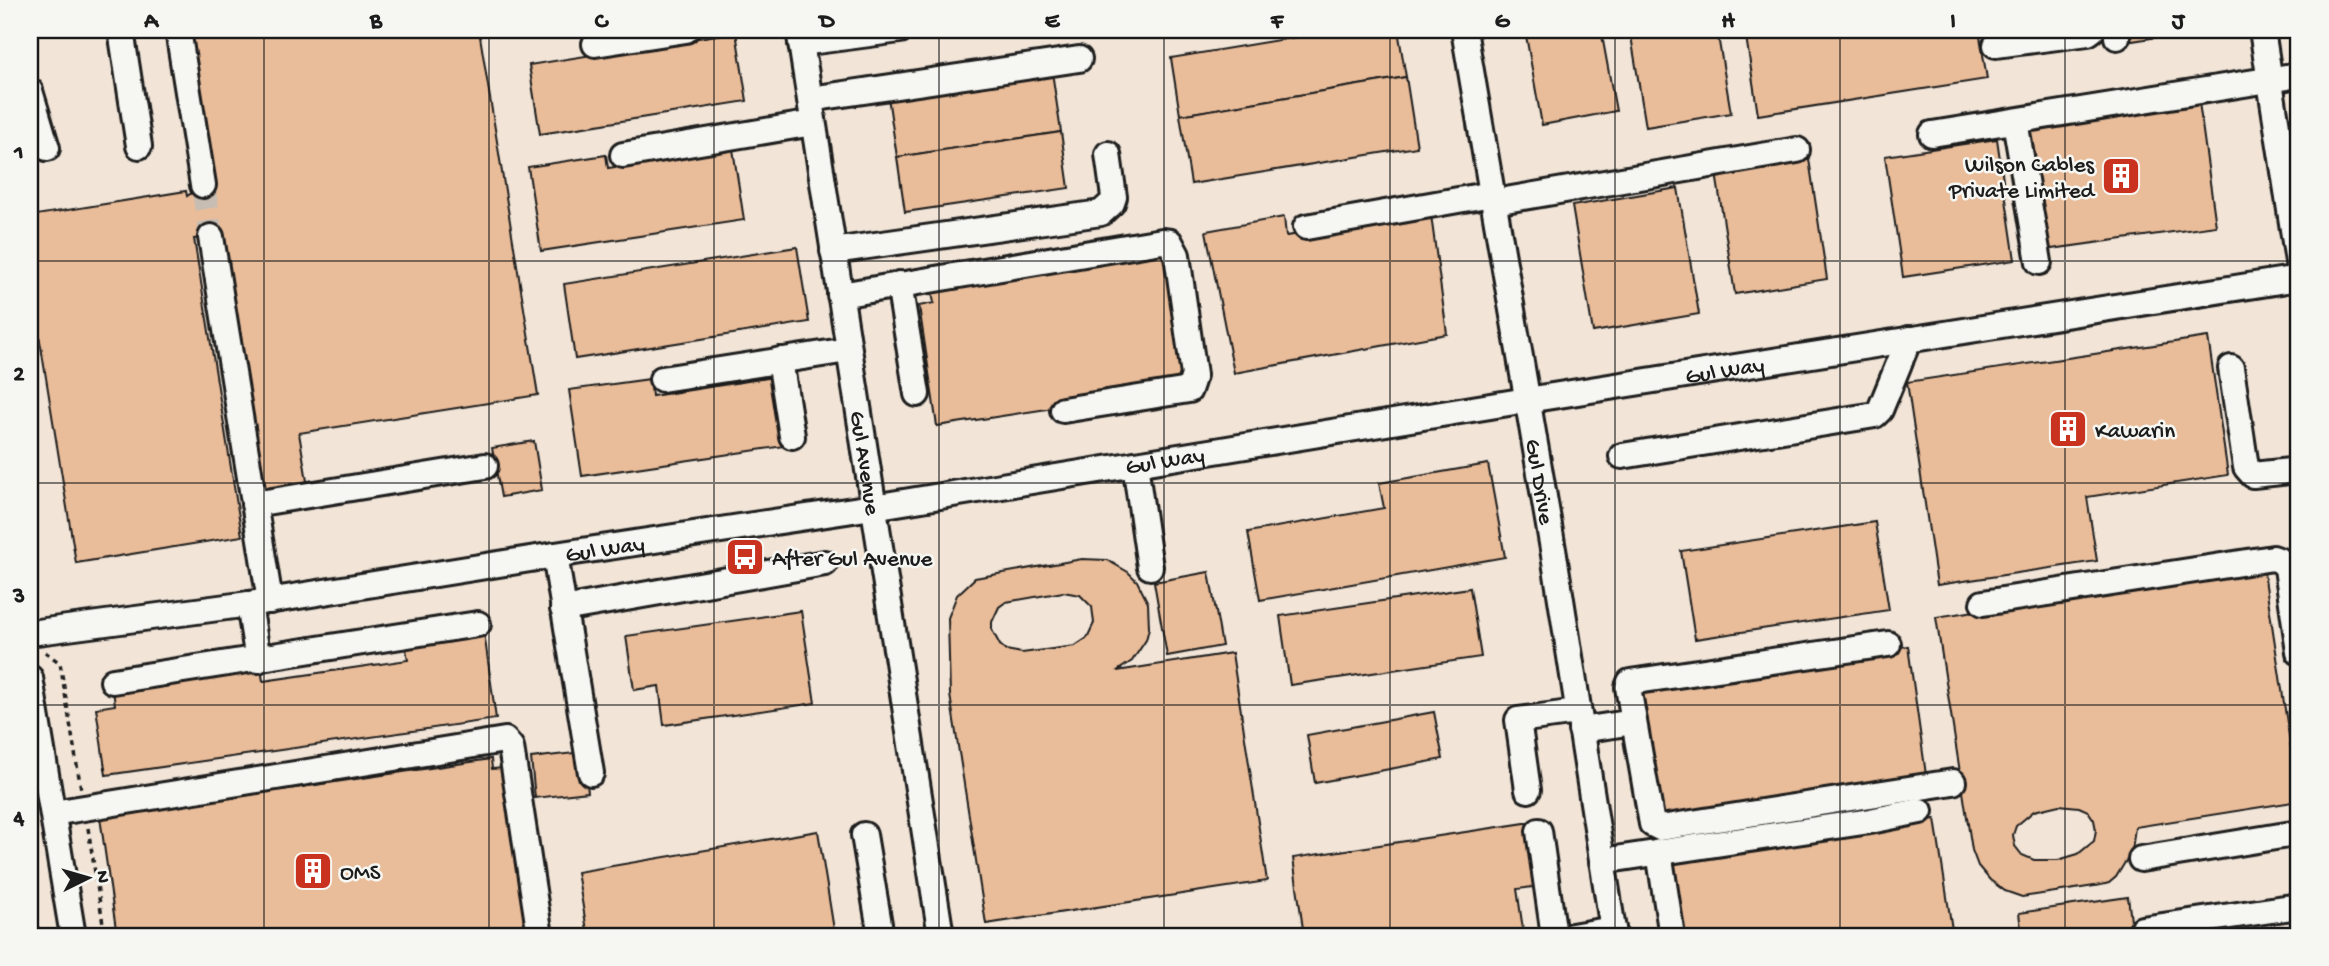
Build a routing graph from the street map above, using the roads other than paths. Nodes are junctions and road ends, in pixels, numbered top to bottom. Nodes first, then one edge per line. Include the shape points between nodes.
1 (121, 30) edge
2 (178, 30) edge
3 (686, 30) edge
4 (900, 30) edge
5 (1464, 30) edge
6 (2092, 30) edge
7 (2262, 30) edge
8 (800, 36) edge
9 (596, 44) dead end
10 (1996, 45) dead end
11 (1079, 59) dead end
12 (2299, 75) edge
13 (2270, 79) junction
14 (30, 91) edge
15 (810, 99) junction
16 (2015, 121) junction
17 (813, 123) junction
18 (1932, 134) dead end
19 (139, 146) dead end
20 (47, 148) dead end
21 (1797, 150) dead end
22 (1108, 154) dead end
23 (623, 155) dead end
24 (203, 185) tunnel mouth
25 (1493, 198) junction
26 (1306, 227) dead end
27 (211, 237) tunnel mouth
28 (833, 251) junction
29 (2039, 262) dead end
30 (2299, 268) edge
31 (2299, 278) edge
32 (899, 284) junction
33 (840, 295) junction
34 (1909, 339) junction
35 (849, 350) junction
36 (780, 360) junction
37 (2231, 368) dead end
38 (662, 379) dead end
39 (917, 394) dead end
40 (1527, 400) junction
41 (1063, 410) dead end
42 (792, 436) dead end
43 (1622, 456) dead end
44 (1135, 464) junction
45 (485, 466) dead end
46 (2299, 470) edge
47 (254, 504) junction
48 (873, 507) junction
49 (555, 555) junction
50 (825, 563) dead end
51 (1150, 567) dead end
52 (260, 603) junction
53 (1983, 603) dead end
54 (563, 608) junction
55 (478, 624) dead end
56 (35, 641) edge
57 (1888, 644) dead end
58 (2299, 652) edge
59 (258, 660) junction
60 (30, 678) edge
61 (113, 681) dead end
62 (1579, 721) junction
63 (1634, 722) junction
64 (591, 773) dead end
65 (1953, 782) dead end
66 (1528, 790) dead end
67 (1920, 811) dead end
68 (53, 813) junction
69 (1539, 831) dead end
70 (2299, 833) edge
71 (864, 835) dead end
72 (1659, 852) junction
73 (2141, 859) dead end
74 (1602, 861) junction
75 (2299, 906) edge
76 (2142, 929) dead end
77 (1613, 933) edge
78 (72, 936) edge
79 (540, 936) edge
80 (881, 936) edge
81 (941, 936) edge
82 (1554, 936) edge
83 (1572, 936) edge
84 (1672, 936) edge

1 - 19 street
2 - 24 street
3 - 9 street
4 - 8 street
5 - 25 street, Gul Drive
6 - 10 street
7 - 13 street
8 - 15 street, Gul Avenue
11 - 15 street
12 - 13 street
13 - 16 street
13 - 30 street
14 - 20 street
15 - 17 street, Gul Avenue
16 - 18 street
16 - 29 street
17 - 23 street
17 - 28 street, Gul Avenue
21 - 25 street
22 - 28 street via 1114,197 1101,213
25 - 26 street
25 - 40 street, Gul Drive
27 - 47 street
28 - 33 street, Gul Avenue
31 - 34 street, Gul Way
32 - 33 street
32 - 39 street
32 - 41 street via 1170,242 1177,255 1194,375 1189,390
33 - 35 street, Gul Avenue
34 - 40 street, Gul Way
34 - 43 street via 1875,415
35 - 36 street
35 - 48 street, Gul Avenue
36 - 38 street
36 - 42 street
37 - 46 street via 2248,471 2253,475
40 - 44 street, Gul Way
40 - 62 street, Gul Drive
44 - 48 street, Gul Way
44 - 51 street
45 - 47 street
47 - 52 street
48 - 49 street, Gul Way
48 - 81 street, Gul Avenue
49 - 52 street, Gul Way
49 - 54 street
50 - 54 street
52 - 56 street, Gul Way
52 - 59 street
53 - 58 street via 2273,558 2287,568
54 - 64 street
55 - 59 street
57 - 63 street via 1632,680 1628,687
59 - 61 street
60 - 68 street
62 - 63 street
62 - 66 street via 1518,720
62 - 74 street, Gul Drive
63 - 65 street via 1655,827
67 - 72 street
68 - 78 street
68 - 79 street via 505,740 511,747
69 - 82 street
70 - 73 street
71 - 80 street
72 - 74 street
72 - 84 street
74 - 77 street, Gul Drive
75 - 76 street
77 - 83 street

